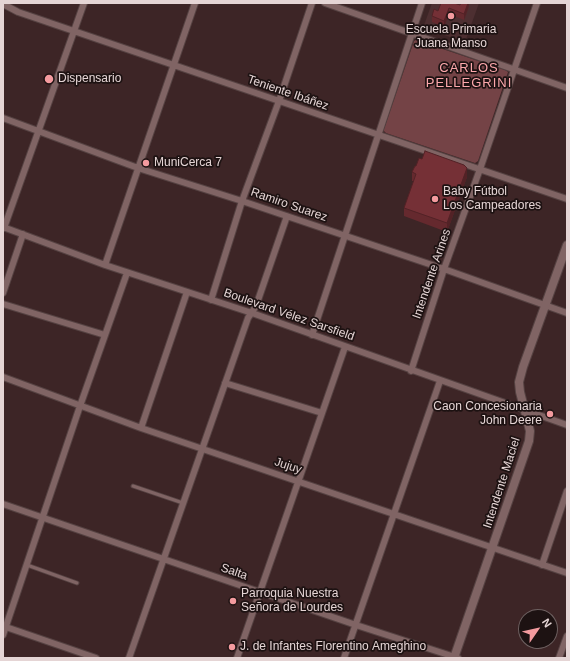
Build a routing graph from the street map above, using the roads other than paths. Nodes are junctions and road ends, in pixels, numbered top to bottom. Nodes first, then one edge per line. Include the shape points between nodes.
1 (84, 3) edge
2 (195, 3) edge
3 (312, 3) edge
4 (324, 3) edge
5 (422, 3) edge
6 (537, 3) edge
7 (3, 4) edge
8 (74, 32) junction
9 (412, 33) junction
10 (173, 66) junction
11 (514, 70) junction
12 (567, 88) edge
13 (278, 101) junction
14 (3, 118) edge
15 (39, 131) junction
16 (377, 134) junction
17 (138, 168) junction
18 (480, 169) junction
19 (567, 199) edge
20 (242, 201) junction
21 (287, 216) junction
22 (4, 228) edge
23 (23, 234) junction
24 (345, 235) junction
25 (567, 245) edge
26 (105, 265) junction
27 (444, 269) junction
28 (127, 272) junction
29 (187, 292) junction
30 (3, 293) edge
31 (211, 300) junction
32 (3, 304) edge
33 (545, 306) junction
34 (252, 313) junction
35 (567, 313) edge
36 (312, 334) junction
37 (105, 335) junction
38 (345, 346) junction
39 (411, 371) junction
40 (3, 377) edge
41 (440, 381) junction
42 (225, 383) junction
43 (80, 406) junction
44 (524, 411) junction
45 (322, 413) junction
46 (567, 425) edge
47 (141, 428) junction
48 (202, 450) junction
49 (298, 481) junction
50 (133, 486) dead end
51 (567, 490) edge
52 (183, 503) junction
53 (3, 504) edge
54 (394, 516) junction
55 (43, 518) junction
56 (492, 548) junction
57 (164, 559) junction
58 (27, 565) junction
59 (542, 565) junction
60 (567, 574) edge
61 (77, 582) dead end
62 (260, 592) junction
63 (356, 625) junction
64 (4, 626) edge
65 (3, 635) edge
66 (567, 636) edge
67 (96, 658) edge
68 (129, 658) edge
69 (237, 658) edge
70 (344, 658) edge
71 (456, 658) edge
72 (559, 658) edge

1 - 8 street
2 - 10 street
3 - 13 street
4 - 9 street
5 - 9 street
6 - 11 street, Intendente Arines
7 - 8 street, Teniente Ibáñez
8 - 10 street, Teniente Ibáñez
8 - 15 street
9 - 11 street
9 - 16 street
10 - 13 street, Teniente Ibáñez
10 - 17 street
11 - 12 street
11 - 18 street, Intendente Arines
13 - 16 street, Teniente Ibáñez
13 - 20 street
14 - 15 street, Ramiro Suarez
15 - 17 street, Ramiro Suarez
15 - 22 street
16 - 18 street, Teniente Ibáñez
16 - 24 street
17 - 20 street, Ramiro Suarez
17 - 26 street
18 - 19 street, Teniente Ibáñez
18 - 27 street, Intendente Arines
20 - 21 street, Ramiro Suarez
20 - 31 street
21 - 24 street, Ramiro Suarez
21 - 34 street
22 - 23 street, Boulevard Vélez Sarsfield
23 - 26 street, Boulevard Vélez Sarsfield
23 - 30 street
24 - 27 street, Ramiro Suarez
24 - 36 street
25 - 33 main road, Intendente Maciel
26 - 28 street, Boulevard Vélez Sarsfield
27 - 33 street, Ramiro Suarez
27 - 39 street, Intendente Arines
28 - 29 street, Boulevard Vélez Sarsfield
28 - 37 street
29 - 31 street, Boulevard Vélez Sarsfield
29 - 47 street
31 - 34 street, Boulevard Vélez Sarsfield
32 - 37 street
33 - 35 street, Ramiro Suarez
33 - 44 main road, Intendente Maciel via 519,382
34 - 36 street, Boulevard Vélez Sarsfield
34 - 42 street
36 - 38 street, Boulevard Vélez Sarsfield
37 - 43 street
38 - 39 street, Boulevard Vélez Sarsfield
38 - 45 street
39 - 41 street, Boulevard Vélez Sarsfield
40 - 43 street, Jujuy
41 - 44 street, Boulevard Vélez Sarsfield
41 - 54 street
42 - 45 street
42 - 48 street
43 - 47 street, Jujuy
43 - 55 street
44 - 46 street, Boulevard Vélez Sarsfield
44 - 56 main road, Intendente Maciel via 530,431 529,442
45 - 49 street
47 - 48 street, Jujuy
48 - 49 street, Jujuy
48 - 52 street
49 - 54 street, Jujuy
49 - 62 street
50 - 52 lane
51 - 59 street
52 - 57 street
53 - 55 street, Salta
54 - 56 street, Jujuy
54 - 63 street
55 - 57 street, Salta
55 - 58 street
56 - 59 street, Jujuy
56 - 71 main road, Intendente Maciel
57 - 62 street, Salta
57 - 68 street
58 - 61 lane
58 - 64 street
59 - 60 street, Jujuy
62 - 63 street, Salta
62 - 69 street
63 - 70 street
63 - 71 street, Salta
64 - 65 street
64 - 67 street
66 - 72 street

